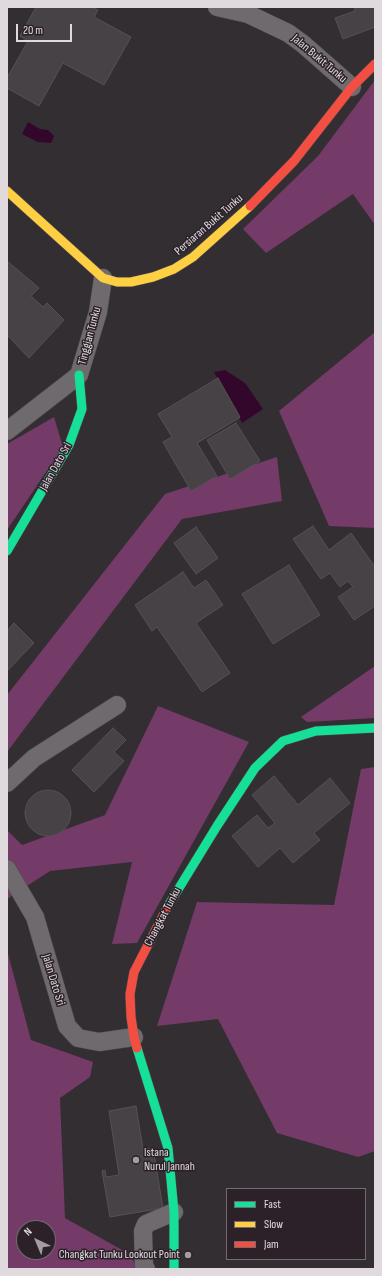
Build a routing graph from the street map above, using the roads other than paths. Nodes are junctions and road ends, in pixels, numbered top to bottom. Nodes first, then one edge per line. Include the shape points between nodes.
1 (217, 7) edge
2 (375, 64) edge
3 (352, 87) junction
4 (7, 191) edge
5 (103, 278) junction
6 (79, 376) junction
7 (7, 431) edge
8 (7, 551) edge
9 (118, 705) dead end
10 (375, 728) edge
11 (7, 783) edge
12 (7, 868) edge
13 (134, 1037) junction
14 (174, 1212) junction
15 (146, 1269) edge
16 (174, 1269) edge

1 - 3 street, Jalan Bukit Tunku via 248,14 288,33
2 - 3 street, Persiaran Bukit Tunku
3 - 5 street, Persiaran Bukit Tunku via 294,161 251,205 193,257 174,269 146,279 116,282
4 - 5 street
5 - 6 street, Tinggian Tunku via 98,312
6 - 7 street, Tinggian Tunku
6 - 8 street, Jalan Dato Sri via 82,409 69,446
9 - 11 street via 34,758
10 - 13 street, Changkat Tunku via 316,731 283,741 255,768 168,907 134,972 130,994
12 - 13 street, Jalan Dato Sri via 34,917 67,1026 78,1038 99,1042
13 - 14 street, Changkat Tunku via 168,1148
14 - 15 street via 146,1224 143,1230
14 - 16 street, Changkat Tunku

